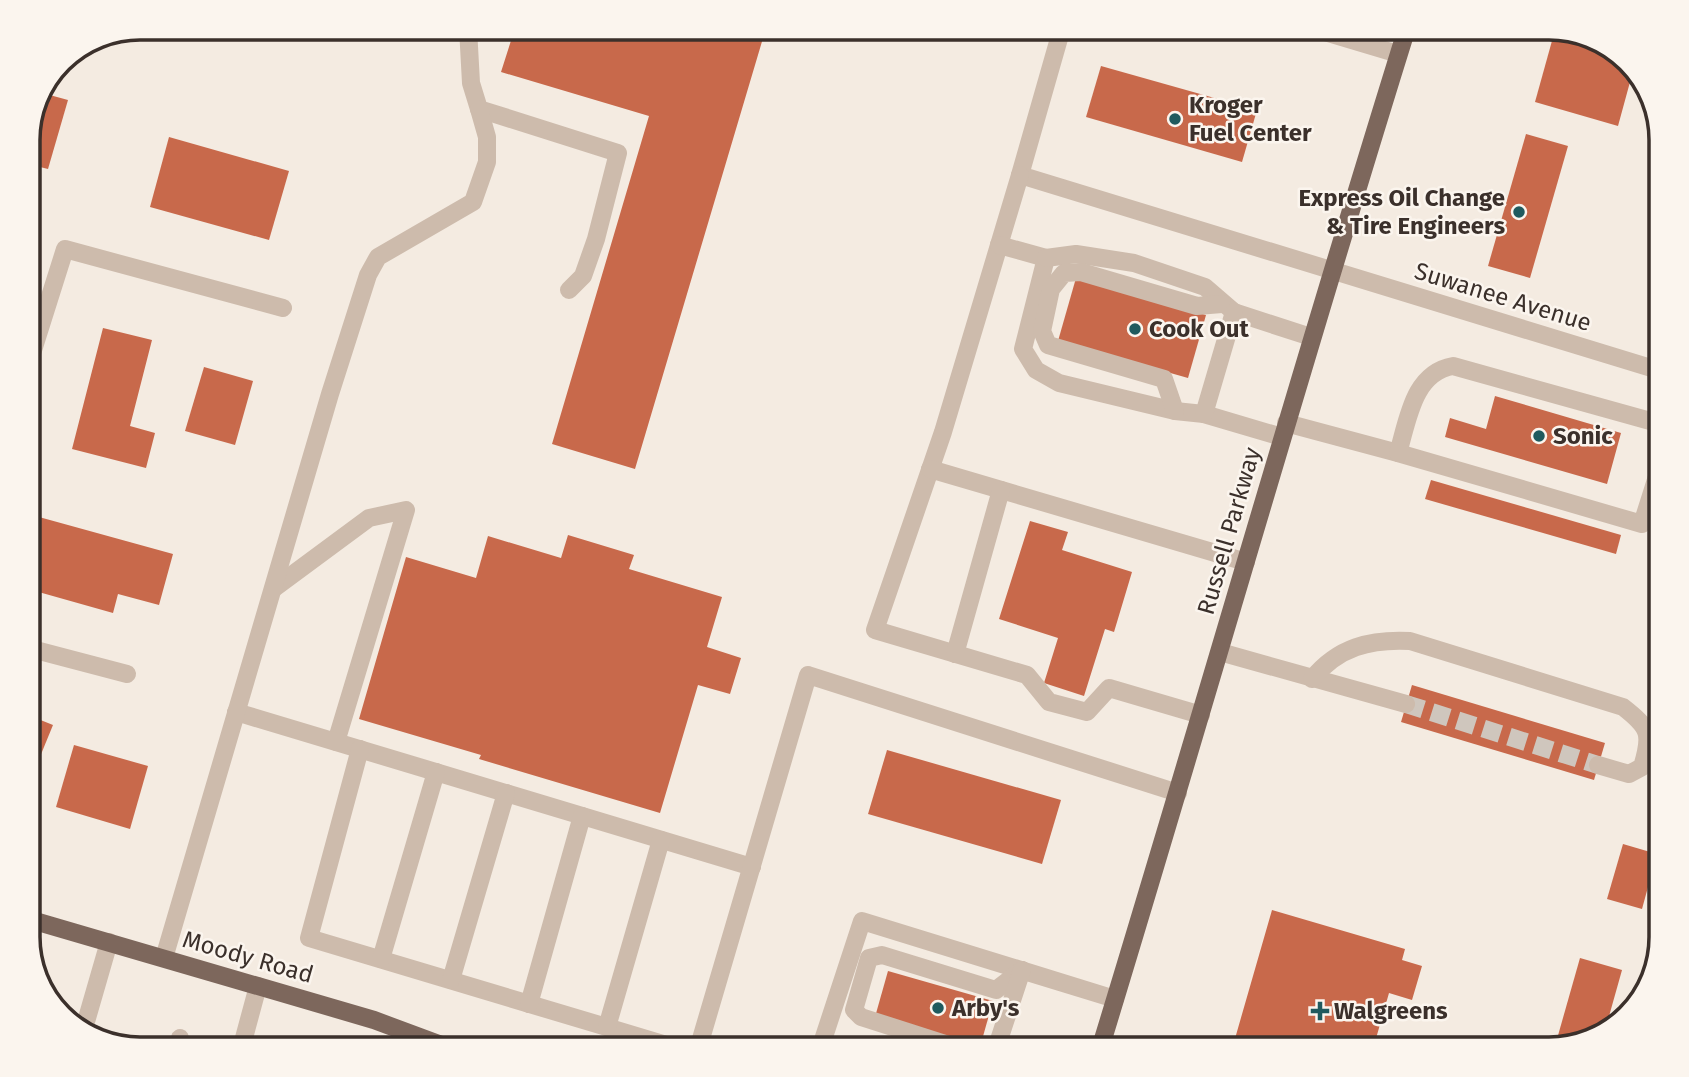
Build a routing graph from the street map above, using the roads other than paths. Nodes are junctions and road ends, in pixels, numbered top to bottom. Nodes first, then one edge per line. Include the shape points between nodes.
1 (469, 40) edge
2 (1059, 40) edge
3 (1351, 40) edge
4 (1403, 40) edge
5 (1398, 54) junction
6 (479, 110) junction
7 (1020, 175) junction
8 (999, 246) junction
9 (1046, 258) junction
10 (1331, 270) junction
11 (569, 290) dead end
12 (283, 308) dead end
13 (1228, 308) junction
14 (40, 328) edge
15 (1311, 337) junction
16 (1649, 367) edge
17 (1175, 411) junction
18 (1204, 414) junction
19 (1649, 421) edge
20 (1284, 430) junction
21 (1398, 453) junction
22 (930, 469) junction
23 (1001, 490) junction
24 (1649, 502) edge
25 (1245, 562) junction
26 (273, 589) junction
27 (40, 651) edge
28 (1220, 652) junction
29 (955, 654) junction
30 (127, 674) dead end
31 (1312, 679) junction
32 (1406, 704) tunnel mouth
33 (236, 712) junction
34 (1201, 715) junction
35 (1649, 738) edge
36 (336, 742) junction
37 (1649, 745) edge
38 (360, 749) junction
39 (1598, 765) tunnel mouth
40 (436, 772) junction
41 (506, 793) junction
42 (1178, 793) junction
43 (582, 816) junction
44 (661, 840) junction
45 (751, 867) junction
46 (40, 922) edge
47 (109, 942) junction
48 (164, 958) junction
49 (381, 959) junction
50 (1022, 970) junction
51 (451, 980) junction
52 (258, 986) junction
53 (1115, 999) junction
54 (529, 1004) junction
55 (86, 1021) edge
56 (607, 1027) junction
57 (244, 1037) edge
58 (420, 1037) edge
59 (640, 1037) edge
60 (701, 1037) edge
61 (824, 1037) edge
62 (924, 1037) edge
63 (1000, 1037) edge
64 (1104, 1037) edge

1 - 6 street via 471,83
2 - 7 street
3 - 5 street
4 - 5 main road, Russell Parkway
5 - 10 main road, Russell Parkway
6 - 11 street via 618,153 583,276
6 - 26 street via 487,137 486,162 473,202 378,257 368,275
7 - 8 street
7 - 10 street, Suwanee Avenue
8 - 9 street
8 - 22 street
9 - 13 street via 1076,254 1134,263 1205,287
9 - 17 street via 1023,349 1036,370 1059,383
10 - 15 main road, Russell Parkway
10 - 16 street, Suwanee Avenue
12 - 14 street via 65,248
13 - 15 street
13 - 17 street via 1196,306 1081,272 1064,273 1051,289 1042,331 1048,345 1164,379
13 - 18 street
15 - 20 main road, Russell Parkway
17 - 18 street
18 - 20 street
19 - 21 street via 1453,366 1426,377
20 - 21 street
20 - 25 main road, Russell Parkway
21 - 24 street via 1642,524
22 - 23 street
22 - 29 street via 875,630
23 - 25 street
23 - 29 street
25 - 28 main road, Russell Parkway
26 - 33 street
26 - 36 street via 369,518 406,510
27 - 30 street
28 - 31 street
28 - 34 main road, Russell Parkway
29 - 34 street via 1027,675 1049,702 1087,712 1109,688
31 - 32 street
31 - 35 street via 1325,663 1356,647 1383,640 1410,641 1623,707 1641,720
33 - 36 street
33 - 48 street
34 - 42 main road, Russell Parkway
36 - 38 street
37 - 39 street via 1642,767 1629,774
38 - 40 street
38 - 49 street via 309,937
40 - 41 street
40 - 49 street
41 - 43 street
41 - 51 street
42 - 45 street via 808,675
42 - 53 main road, Russell Parkway
43 - 44 street
43 - 54 street
44 - 45 street
44 - 56 street
45 - 60 street
46 - 47 main road, Moody Road
47 - 48 main road, Moody Road
47 - 55 street
48 - 52 main road, Moody Road
49 - 51 street
50 - 53 street
50 - 61 street via 862,921
50 - 62 street via 996,990 882,955 869,958 854,1010 862,1017
50 - 63 street
51 - 54 street
52 - 57 street
52 - 58 main road, Moody Road
53 - 64 main road, Russell Parkway
54 - 56 street
56 - 59 street

